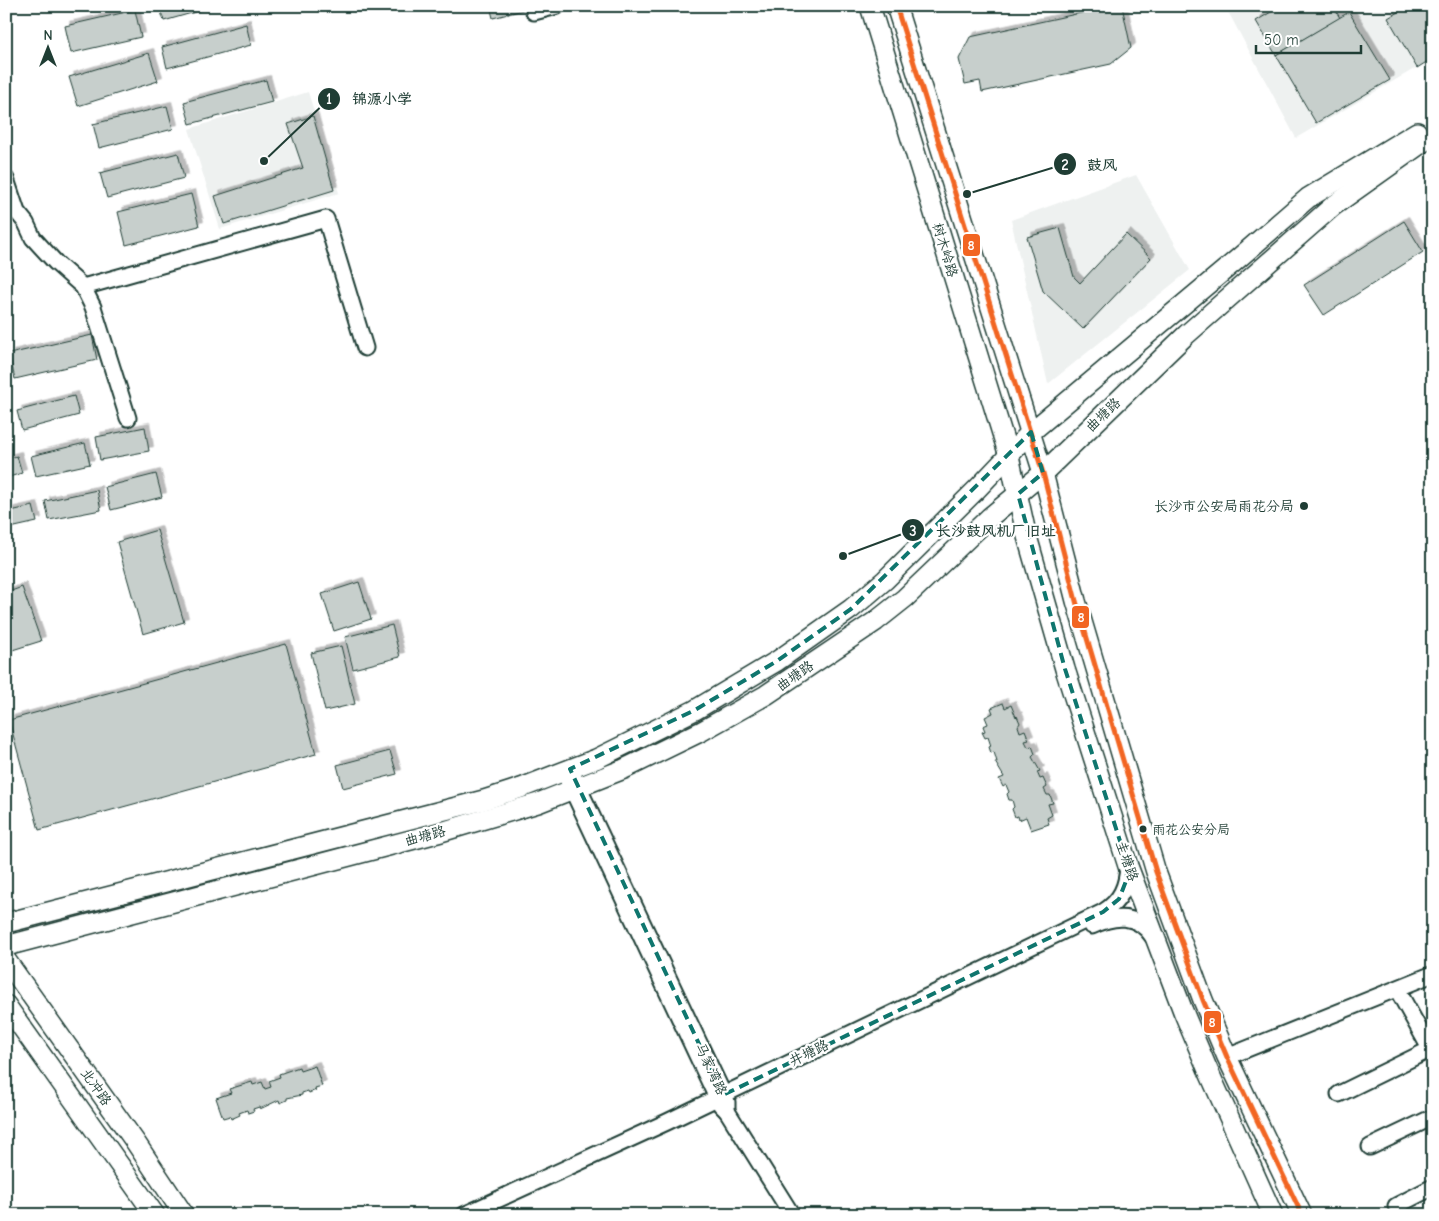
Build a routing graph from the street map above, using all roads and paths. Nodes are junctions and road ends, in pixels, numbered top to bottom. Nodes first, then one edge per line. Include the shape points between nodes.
1 (557, 6) edge
2 (870, 6) edge
3 (896, 6) edge
4 (534, 12) dead end
5 (1433, 123) edge
6 (1433, 135) edge
7 (6, 179) edge
8 (83, 287) junction
9 (365, 348) dead end
10 (128, 418) dead end
11 (1031, 432) junction
12 (1009, 456) junction
13 (1044, 473) junction
14 (1018, 494) junction
15 (567, 770) junction
16 (575, 788) junction
17 (1128, 866) junction
18 (6, 923) edge
19 (1156, 940) junction
20 (6, 946) edge
21 (6, 960) edge
22 (1433, 974) edge
23 (1396, 989) junction
24 (6, 1005) edge
25 (1432, 1050) edge
26 (1227, 1057) junction
27 (1339, 1094) dead end
28 (723, 1102) junction
29 (1433, 1117) edge
30 (1370, 1147) dead end
31 (1433, 1187) edge
32 (1396, 1206) dead end
33 (155, 1215) edge
34 (184, 1215) edge
35 (464, 1215) edge
36 (483, 1215) edge
37 (792, 1215) edge
38 (1273, 1215) edge
39 (1302, 1215) edge

1 - 4 street
2 - 12 main road, 树木岭路
3 - 11 main road, 树木岭路
5 - 11 main road, 曲塘路 via 1308,198
6 - 13 main road, 曲塘路 via 1325,212 1186,335
7 - 8 street via 17,212 32,238
8 - 9 street via 326,219
8 - 10 street via 94,307
11 - 12 main road, 曲塘路
11 - 13 main road, 树木岭路
12 - 14 main road, 树木岭路
12 - 15 main road, 曲塘路 via 851,610 769,666 695,710
13 - 14 main road, 曲塘路
13 - 26 main road, 圭塘路 via 1076,601 1156,872
14 - 16 main road, 曲塘路 via 890,610 766,695 702,731
14 - 17 main road, 圭塘路 via 1065,669
15 - 16 street, 马家湾路
15 - 18 main road, 曲塘路 via 442,812
16 - 20 main road, 曲塘路 via 442,832
16 - 28 street, 马家湾路
17 - 19 main road, 圭塘路
17 - 28 street, 井塘路 via 1119,899 1103,912
19 - 28 street, 井塘路 via 1137,922 1115,918 1106,920
19 - 38 main road, 圭塘路 via 1206,1068
21 - 34 main road, 北冲路
22 - 23 street
23 - 25 street
23 - 26 street
24 - 33 main road, 北冲路
25 - 27 street
26 - 39 main road, 圭塘路
28 - 35 street, 井塘路
28 - 36 street, 井塘路
28 - 37 street, 马家湾路
29 - 30 street
31 - 32 street

